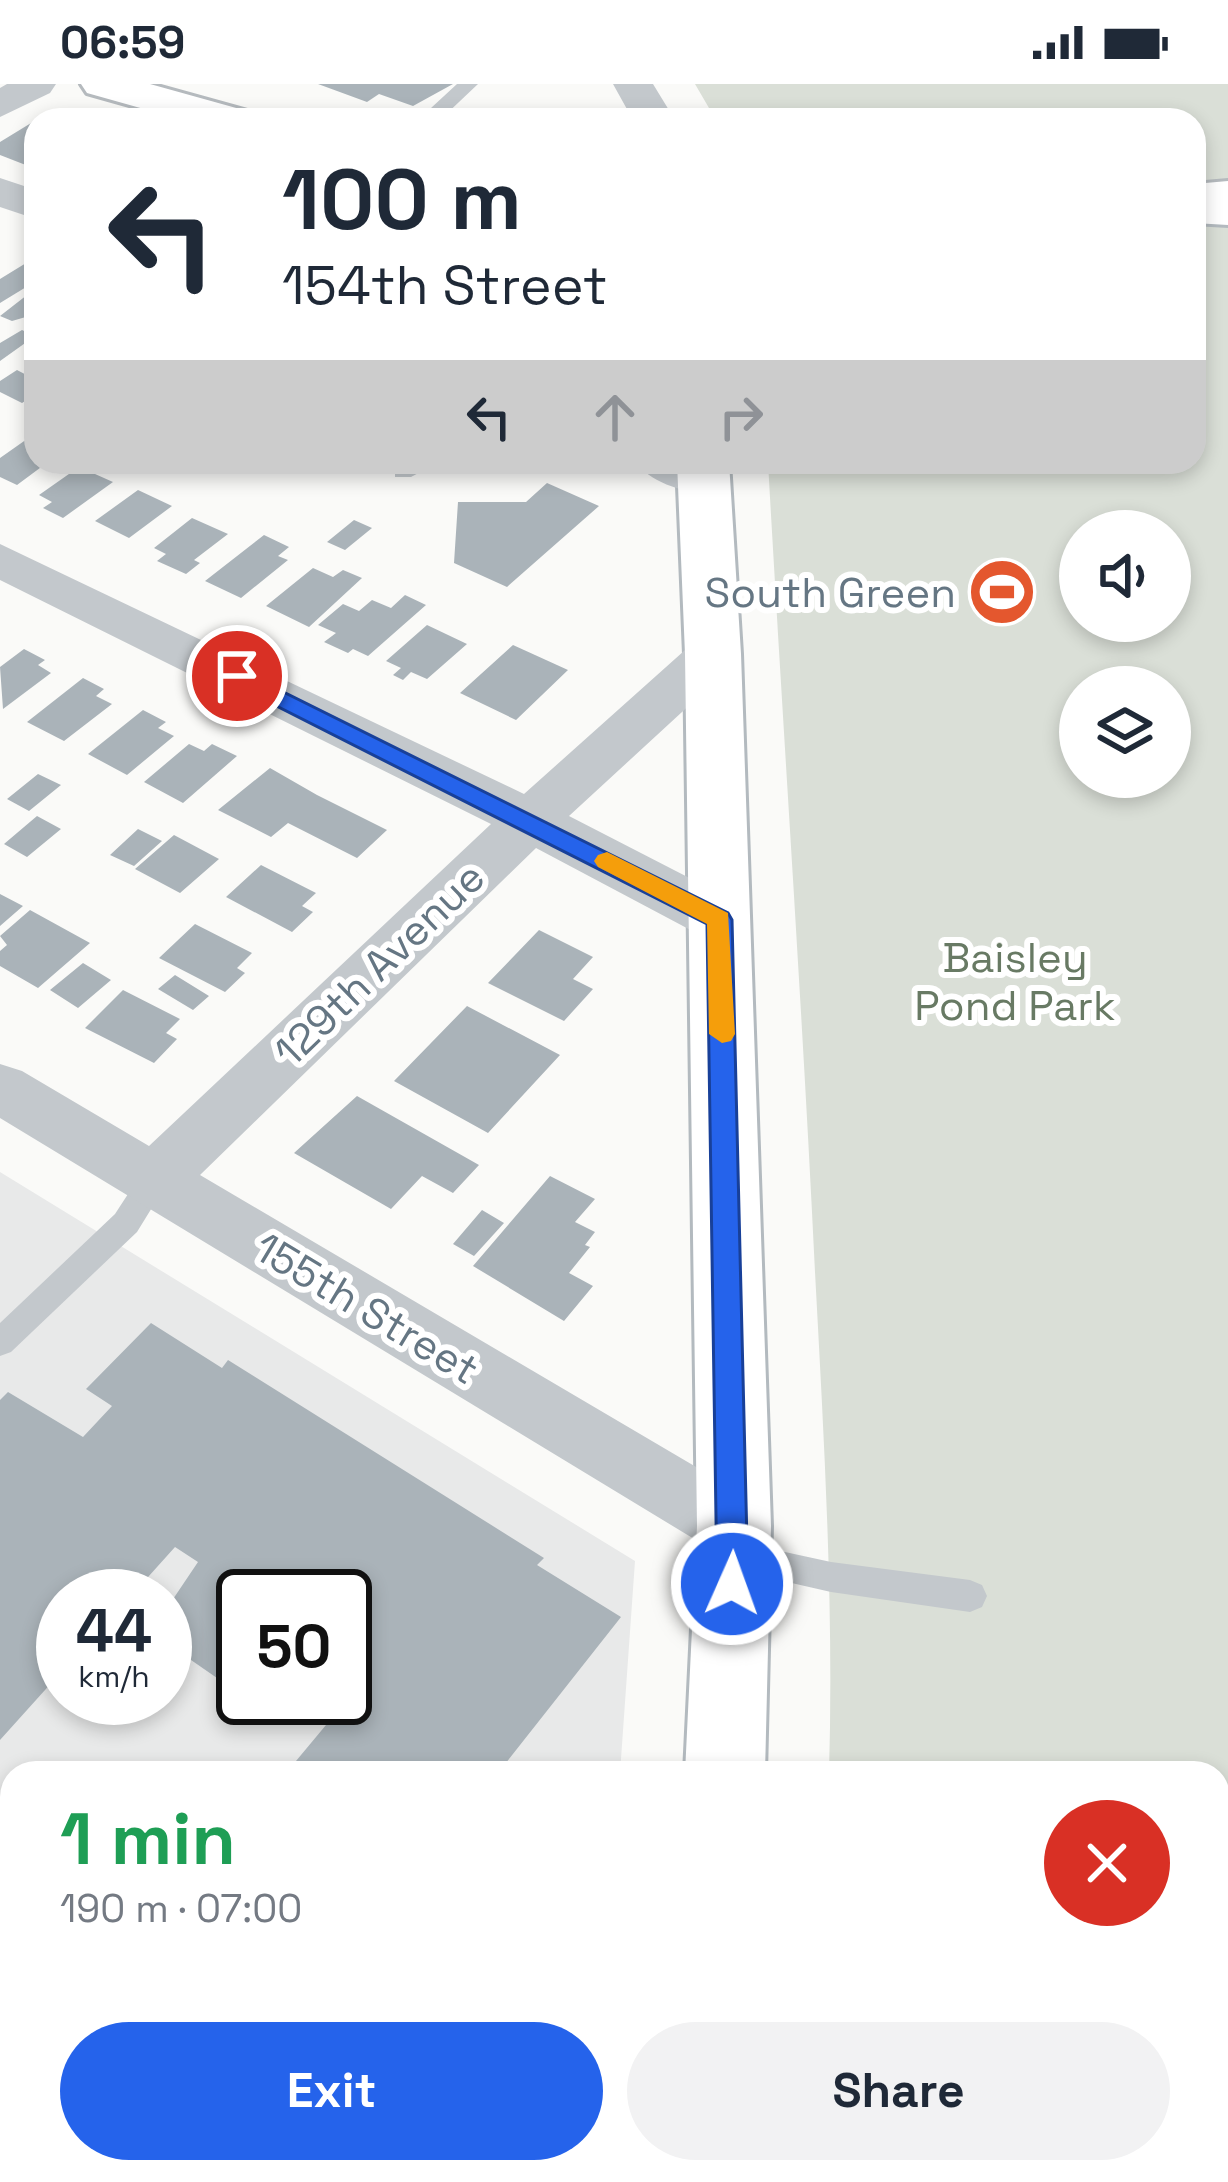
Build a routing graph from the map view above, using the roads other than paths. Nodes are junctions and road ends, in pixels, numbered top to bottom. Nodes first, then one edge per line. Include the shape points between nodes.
1 (35, 84) edge
2 (102, 84) edge
3 (468, 84) edge
4 (0, 105) edge
5 (189, 108) edge
6 (441, 108) edge
7 (691, 474) edge
8 (0, 560) edge
9 (713, 654) junction
10 (530, 820) junction
11 (719, 920) junction
12 (0, 1088) edge
13 (154, 1180) junction
14 (0, 1342) edge
15 (734, 1541) junction
16 (970, 1596) dead end
17 (725, 1761) edge

1 - 4 street
2 - 5 main road
3 - 6 lane
7 - 9 main road
8 - 10 street
9 - 10 street, 129th Avenue
9 - 11 main road
10 - 11 street
10 - 13 street, 129th Avenue
11 - 15 main road
12 - 13 street, 155th Street
13 - 14 lane via 126,1223
13 - 15 street, 155th Street
15 - 16 lane via 831,1577
15 - 17 main road

